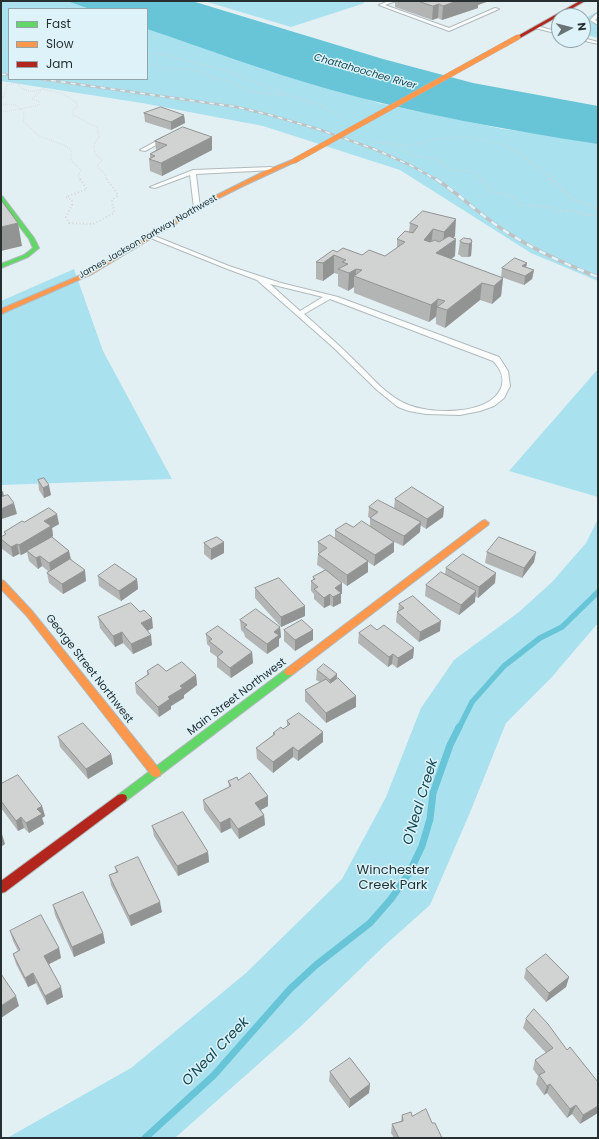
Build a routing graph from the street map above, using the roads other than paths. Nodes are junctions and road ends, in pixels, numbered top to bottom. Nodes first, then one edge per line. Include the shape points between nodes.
1 (394, 1) edge
2 (583, 1) edge
3 (497, 9) dead end
4 (598, 15) edge
5 (598, 24) edge
6 (537, 27) junction
7 (551, 31) edge
8 (174, 135) edge
9 (143, 150) dead end
10 (271, 169) junction
11 (193, 172) junction
12 (153, 187) dead end
13 (1, 198) edge
14 (197, 208) junction
15 (150, 236) junction
16 (1, 266) edge
17 (259, 278) junction
18 (330, 296) junction
19 (1, 312) edge
20 (300, 314) junction
21 (486, 523) dead end
22 (1, 583) edge
23 (156, 773) junction
24 (1, 888) edge

1 - 3 lane via 381,5 449,30
2 - 6 main road, James Jackson Parkway Northwest
4 - 5 lane via 592,20
6 - 7 lane
6 - 10 main road, James Jackson Parkway Northwest, bridge via 294,161
8 - 9 lane
10 - 11 lane
10 - 14 main road, James Jackson Parkway Northwest
11 - 12 lane
11 - 14 lane
13 - 16 main road via 32,239 36,250
14 - 15 main road, James Jackson Parkway Northwest
15 - 17 lane
15 - 19 main road, James Jackson Parkway Northwest via 89,273
17 - 18 lane
17 - 20 lane
18 - 20 lane
18 - 20 lane via 496,359 504,368 506,375 504,396 490,406 468,412 428,411 403,406 381,390
21 - 23 main road, Main Street Northwest
22 - 23 main road, George Street Northwest via 29,613
23 - 24 main road, Main Street Northwest

